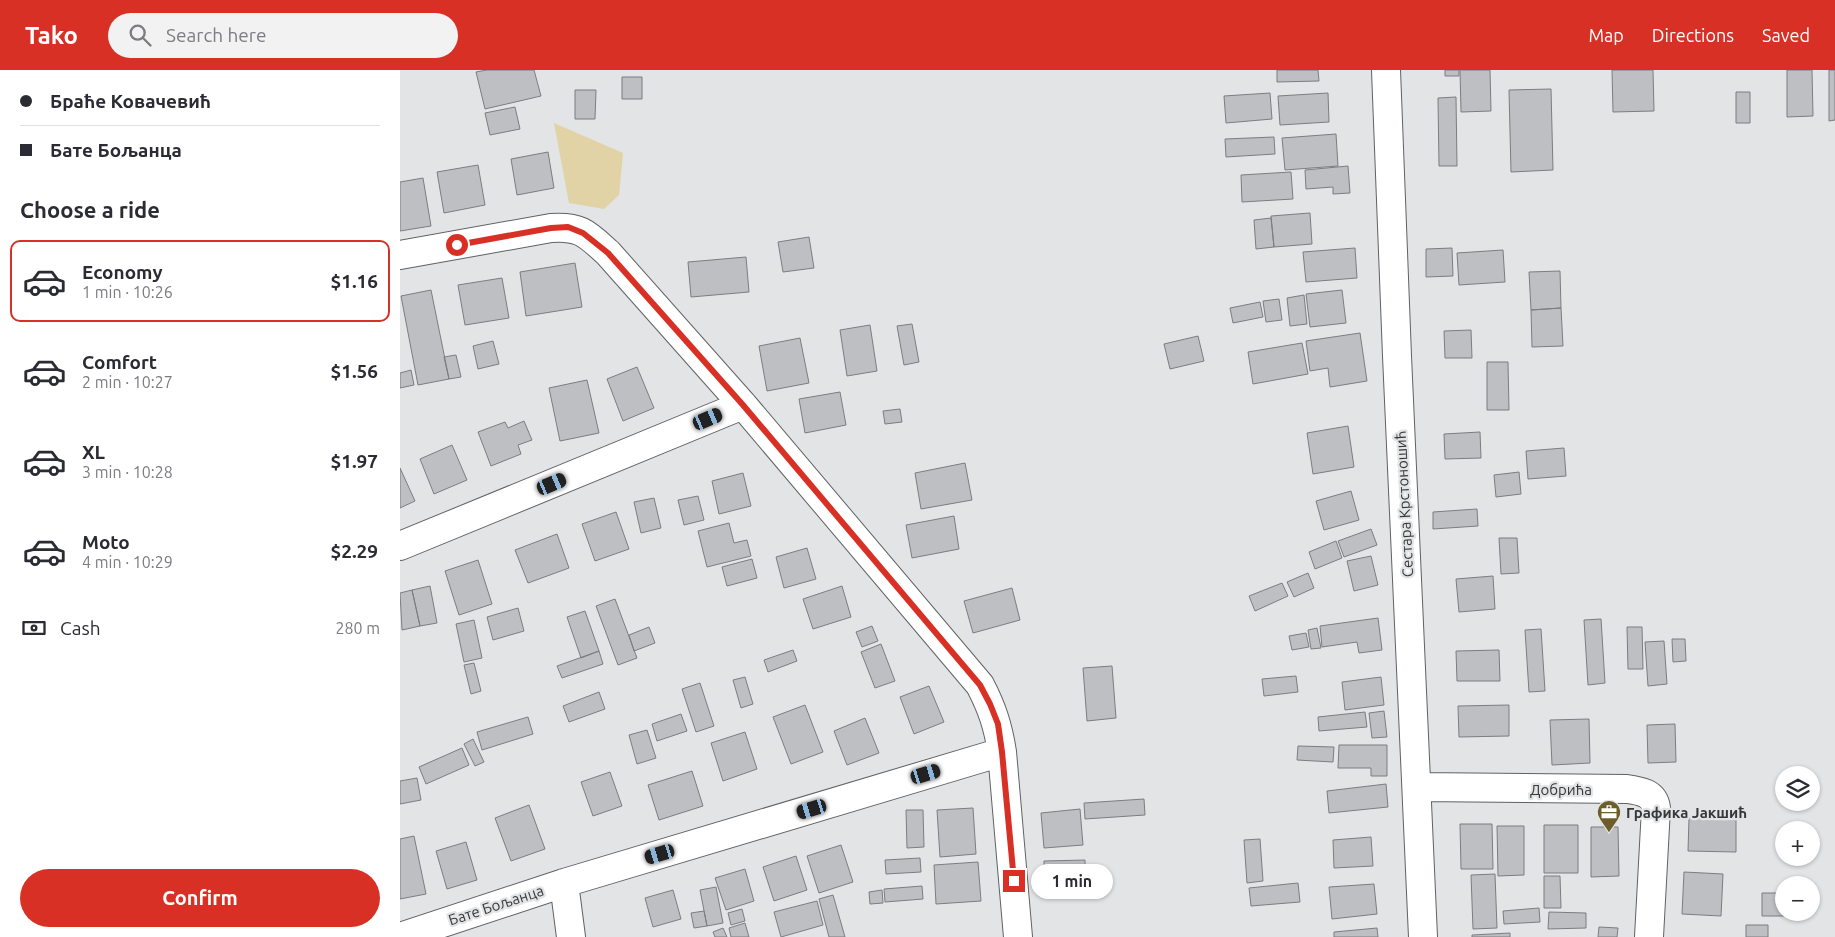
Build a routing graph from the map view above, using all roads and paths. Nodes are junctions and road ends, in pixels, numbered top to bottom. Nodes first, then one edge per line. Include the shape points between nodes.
1 (1386, 70) edge
2 (400, 255) edge
3 (743, 405) junction
4 (400, 546) edge
5 (1002, 752) junction
6 (1417, 788) junction
7 (564, 883) junction
8 (400, 936) edge
9 (571, 937) edge
10 (1018, 937) edge
11 (1423, 937) edge
12 (1649, 937) edge

1 - 6 street, Сестара Крстоношић
2 - 3 street via 551,228 568,227 583,233 608,253
3 - 4 street
3 - 5 street via 980,685 998,724
5 - 7 street, Бате Бољанца
5 - 10 street
6 - 11 street, Сестара Крстоношић
6 - 12 street, Добрића via 1627,789 1649,794 1656,808
7 - 8 street, Бате Бољанца
7 - 9 street, Бате Бољанца

